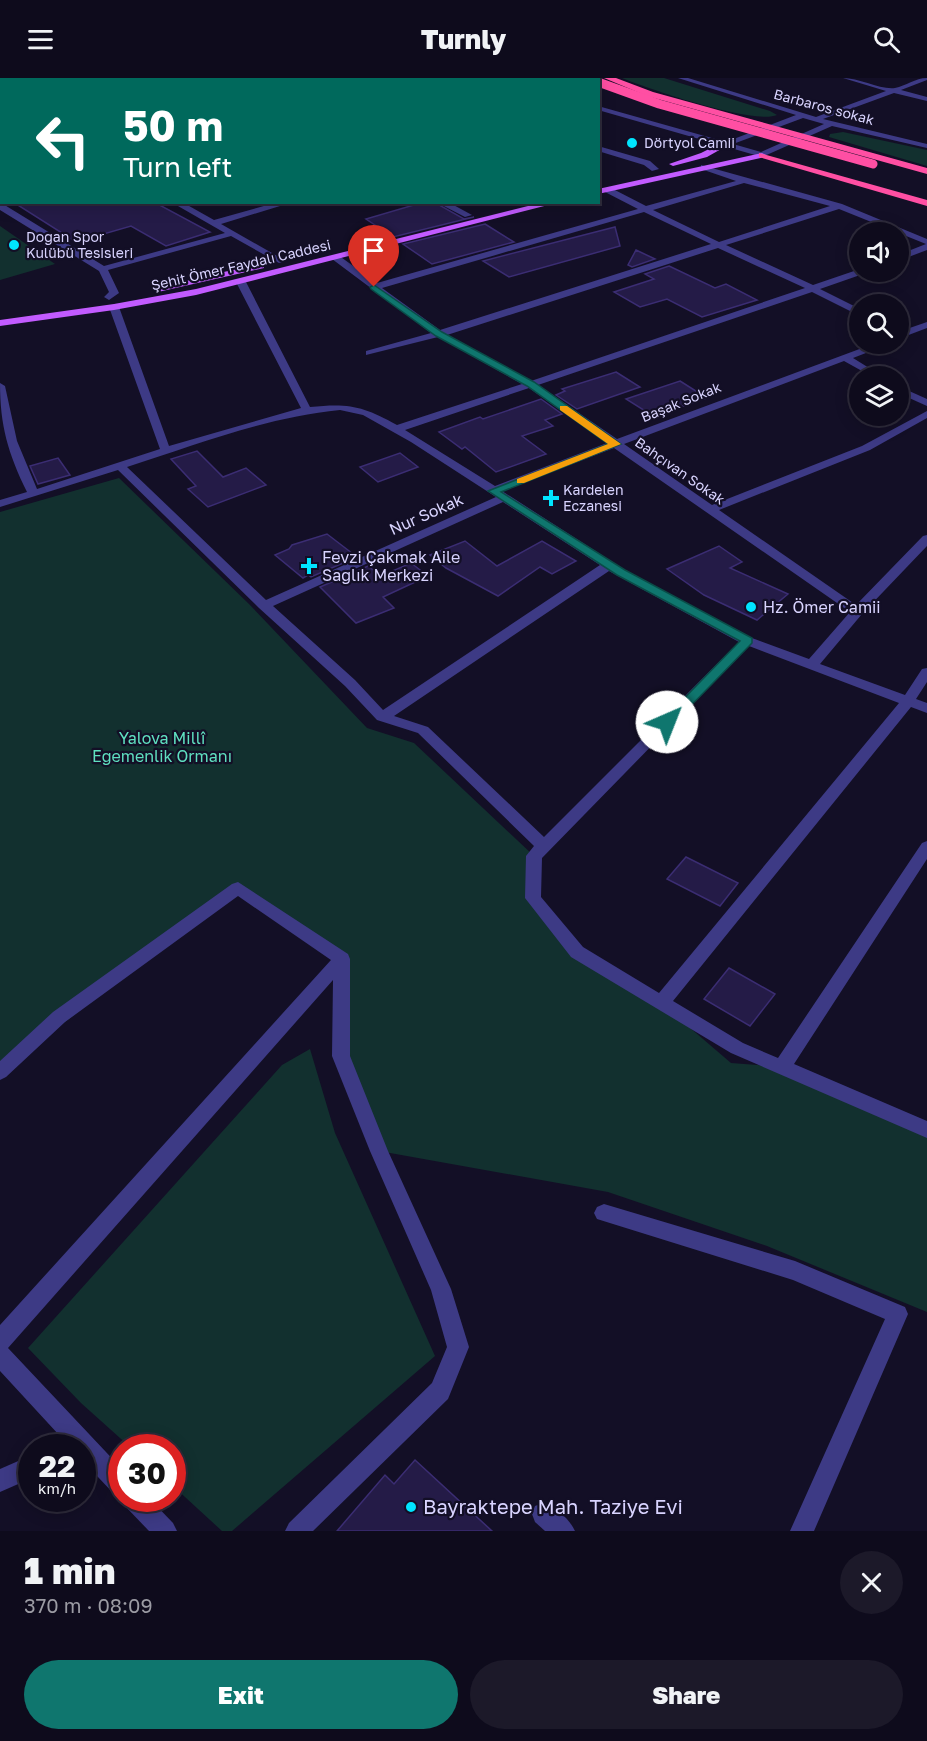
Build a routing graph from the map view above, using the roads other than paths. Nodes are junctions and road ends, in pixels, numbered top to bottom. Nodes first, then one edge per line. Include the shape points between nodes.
1 (608, 78) edge
2 (681, 78) edge
3 (846, 78) edge
4 (927, 78) edge
5 (600, 83) edge
6 (891, 91) junction
7 (927, 99) edge
8 (641, 108) dead end
9 (600, 109) edge
10 (801, 116) junction
11 (814, 120) junction
12 (831, 124) junction
13 (768, 127) junction
14 (804, 136) junction
15 (726, 144) junction
16 (927, 146) edge
17 (600, 149) edge
18 (762, 155) junction
19 (704, 167) junction
20 (655, 169) junction
21 (857, 171) dead end
22 (927, 171) edge
23 (644, 172) dead end
24 (632, 174) dead end
25 (927, 179) edge
26 (744, 181) junction
27 (600, 182) edge
28 (603, 191) edge
29 (927, 203) edge
30 (180, 204) edge
31 (282, 204) edge
32 (444, 204) edge
33 (512, 204) edge
34 (548, 204) edge
35 (0, 206) edge
36 (839, 206) junction
37 (645, 210) junction
38 (468, 215) junction
39 (214, 223) junction
40 (234, 233) junction
41 (927, 242) edge
42 (718, 245) junction
43 (927, 247) edge
44 (909, 254) edge
45 (335, 257) junction
46 (282, 261) junction
47 (103, 269) junction
48 (849, 276) edge
49 (241, 282) junction
50 (374, 287) junction
51 (814, 288) junction
52 (112, 302) junction
53 (849, 307) edge
54 (0, 312) edge
55 (0, 323) edge
56 (927, 325) edge
57 (909, 332) edge
58 (439, 334) junction
59 (370, 353) dead end
60 (854, 354) edge
61 (846, 357) junction
62 (861, 366) edge
63 (531, 384) junction
64 (0, 386) edge
65 (909, 394) edge
66 (927, 403) edge
67 (307, 410) junction
68 (927, 414) edge
69 (396, 429) junction
70 (616, 444) junction
71 (166, 452) junction
72 (121, 467) junction
73 (33, 493) junction
74 (498, 494) junction
75 (0, 504) edge
76 (709, 510) junction
77 (927, 539) edge
78 (609, 565) junction
79 (264, 605) junction
80 (857, 611) junction
81 (747, 641) junction
82 (812, 665) junction
83 (927, 672) edge
84 (908, 701) junction
85 (927, 708) edge
86 (382, 717) junction
87 (544, 846) junction
88 (927, 847) edge
89 (342, 959) junction
90 (661, 1003) junction
91 (782, 1067) junction
92 (0, 1072) edge
93 (927, 1130) edge
94 (604, 1213) dead end
95 (0, 1341) edge
96 (0, 1354) edge
97 (64, 1434) edge
98 (96, 1464) edge
99 (18, 1473) edge
100 (108, 1474) edge
101 (0, 1481) edge
102 (147, 1512) edge
103 (543, 1514) dead end
104 (165, 1531) edge
105 (297, 1531) edge
106 (563, 1531) edge
107 (802, 1531) edge

1 - 13 highway
2 - 10 street, Barbaros sokak
3 - 6 street
4 - 6 street
5 - 25 highway, bridge via 668,106
6 - 7 street
6 - 11 street
8 - 21 highway
9 - 15 street
10 - 11 street, Barbaros sokak
10 - 13 street
11 - 12 street, Barbaros sokak
12 - 14 street
12 - 16 street, Barbaros sokak
13 - 14 highway
13 - 15 street
14 - 18 street
14 - 22 highway
15 - 18 street
15 - 20 main road via 704,155
17 - 20 street
18 - 19 main road
18 - 29 highway
19 - 26 street
19 - 28 main road
20 - 23 main road
24 - 27 main road
26 - 36 street
26 - 37 street
28 - 37 street
30 - 39 street
31 - 39 street
32 - 38 street
33 - 38 main road, Şehit Ömer Faydalı Caddesi
34 - 45 main road, Şehit Ömer Faydalı Caddesi
35 - 47 street
36 - 41 street
36 - 42 street
37 - 42 street
37 - 50 street
38 - 46 main road, Şehit Ömer Faydalı Caddesi
39 - 40 street
40 - 46 street
40 - 47 street
42 - 51 street
42 - 58 street
43 - 44 street
45 - 49 main road, Şehit Ömer Faydalı Caddesi
45 - 50 street, Bahçıvan Sokak
46 - 52 main road, Şehit Ömer Faydalı Caddesi
47 - 52 street via 114,293
48 - 51 street
49 - 52 main road, Şehit Ömer Faydalı Caddesi
49 - 67 street
50 - 58 street, Bahçıvan Sokak
51 - 53 street
51 - 63 street
52 - 54 main road, Şehit Ömer Faydalı Caddesi
52 - 55 main road, Şehit Ömer Faydalı Caddesi
52 - 71 street
56 - 57 street
58 - 59 street
58 - 63 street, Bahçıvan Sokak
60 - 61 street, Başak Sokak
61 - 62 street
61 - 70 street, Başak Sokak
63 - 69 street
63 - 70 street, Bahçıvan Sokak
64 - 73 street via 17,463
65 - 66 street
67 - 69 street via 340,407 366,411
67 - 71 street
68 - 76 street via 866,448
69 - 74 street
70 - 74 street, Başak Sokak
70 - 76 street, Bahçıvan Sokak
71 - 72 street
72 - 73 street
72 - 79 street
73 - 75 street
74 - 78 street
74 - 79 street, Nur Sokak
76 - 80 street, Bahçıvan Sokak
77 - 80 street
78 - 81 street
78 - 86 street
79 - 86 street
80 - 82 street
81 - 82 street
81 - 87 street
82 - 84 street
83 - 84 street
84 - 85 street
84 - 90 street
86 - 87 street via 423,730
87 - 90 street via 534,856 533,898 577,952
88 - 91 street
89 - 92 street via 238,888 59,1017
89 - 95 street
89 - 105 street via 341,1056 441,1289 458,1347 440,1391
90 - 91 street via 737,1048
91 - 93 street
94 - 107 street via 795,1271 898,1314
96 - 97 street
98 - 100 street
99 - 101 street
102 - 104 street
103 - 106 street

